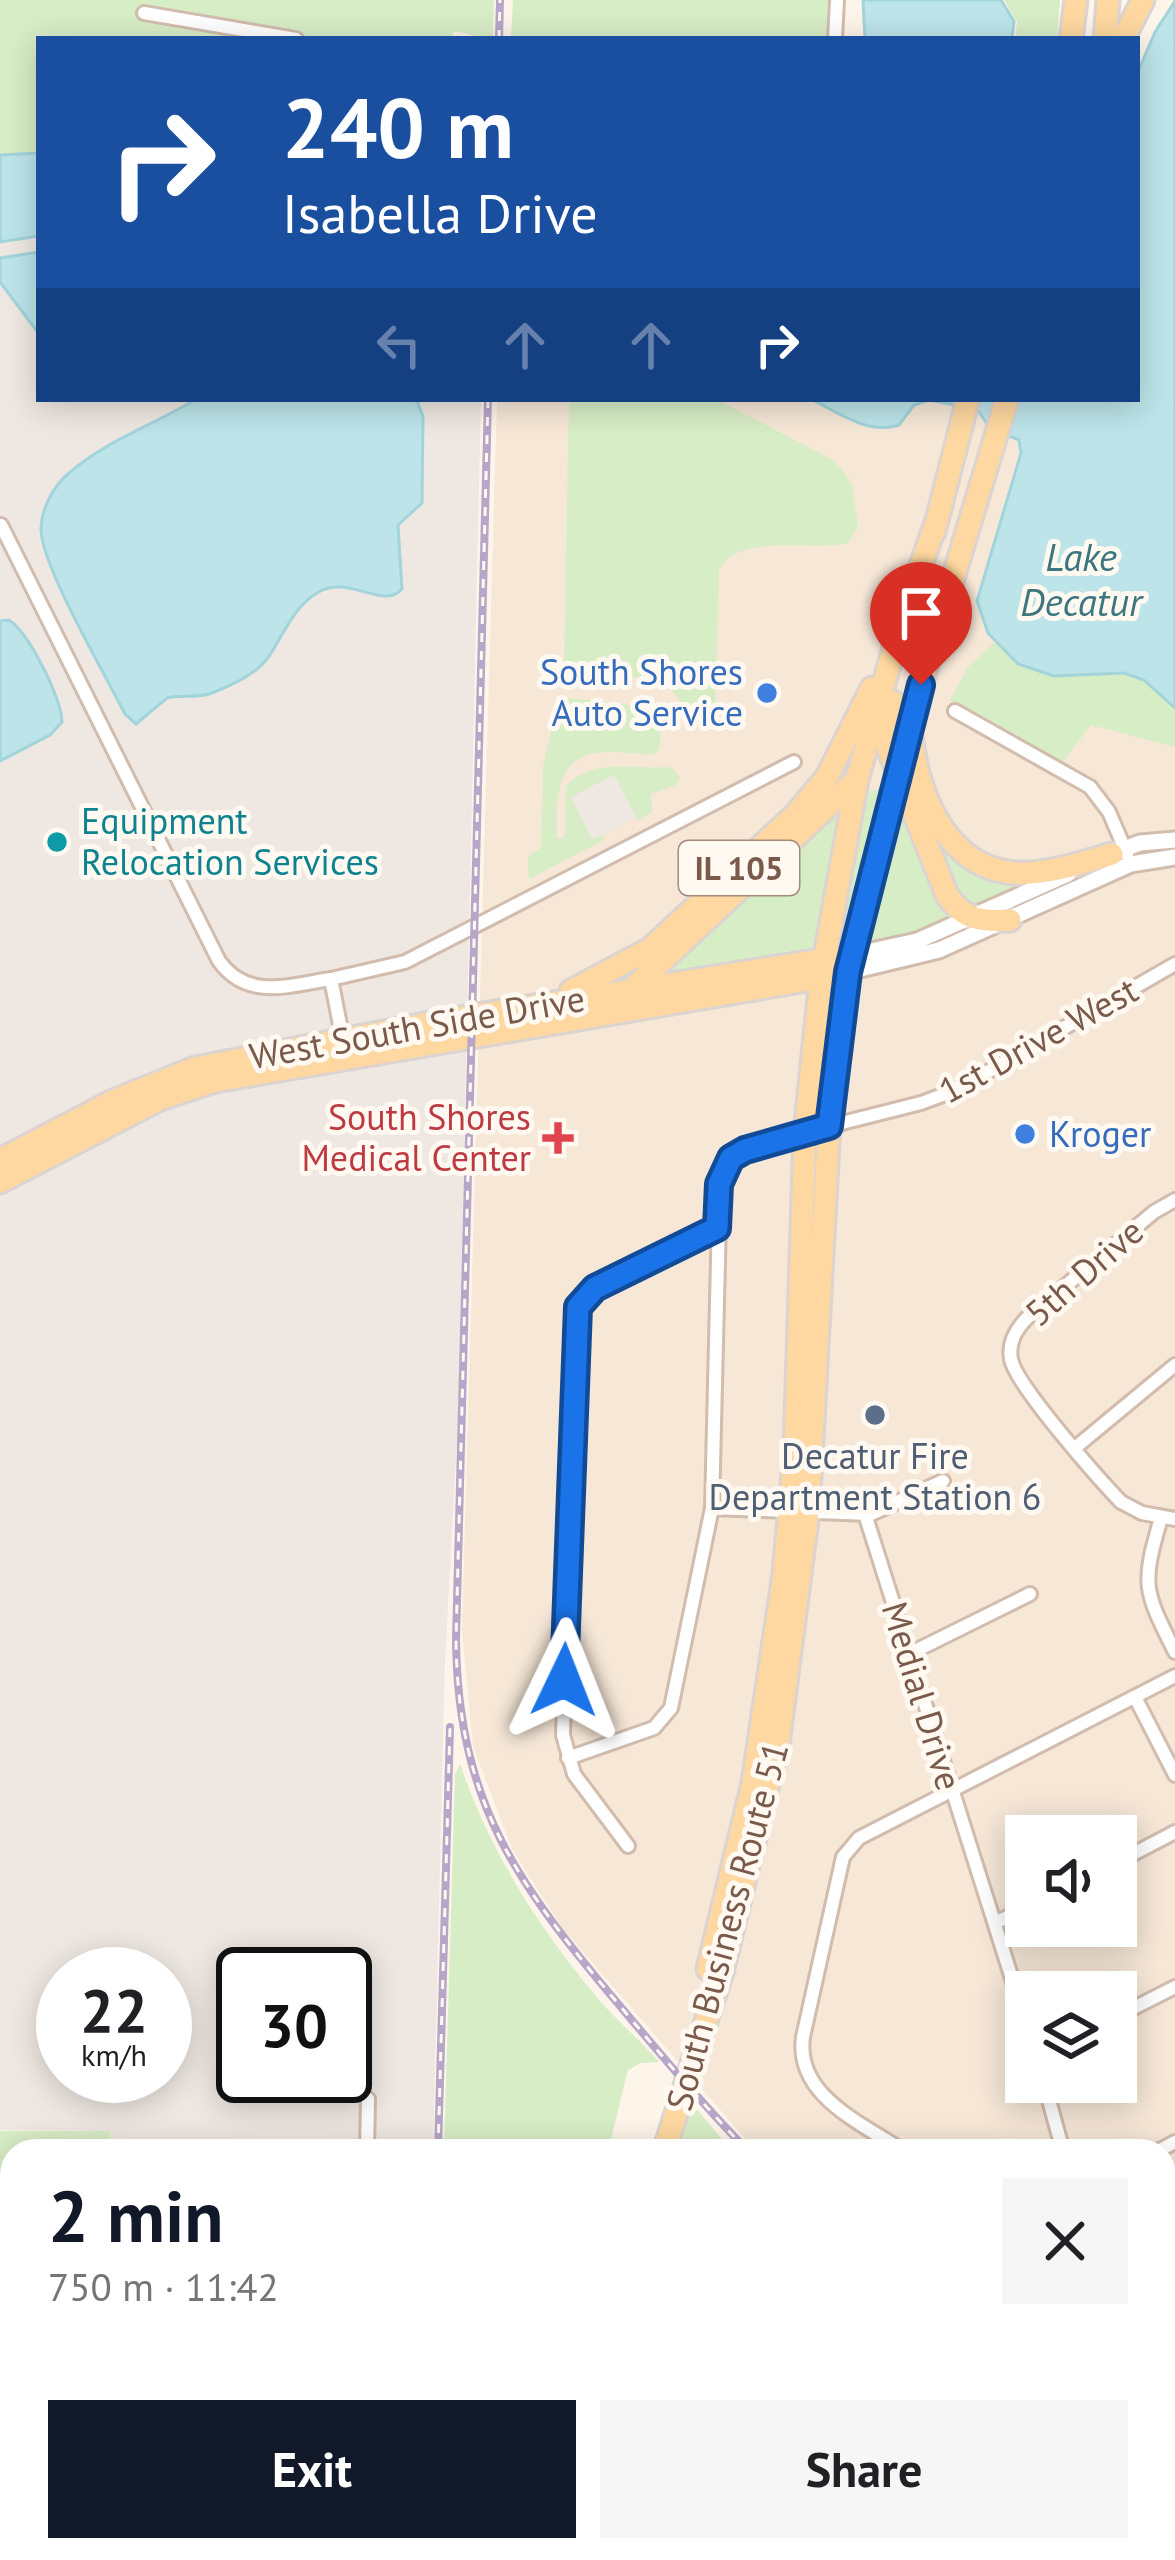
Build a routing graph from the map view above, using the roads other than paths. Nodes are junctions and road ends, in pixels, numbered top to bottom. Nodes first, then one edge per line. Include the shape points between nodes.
1 (837, 0) edge
2 (1076, 0) edge
3 (1108, 0) edge
4 (1143, 0) edge
5 (144, 13) dead end
6 (278, 36) edge
7 (835, 36) edge
8 (1071, 36) edge
9 (1105, 36) edge
10 (1125, 36) edge
11 (967, 402) edge
12 (1006, 402) edge
13 (937, 520) junction
14 (1, 525) edge
15 (900, 626) junction
16 (955, 712) dead end
17 (909, 724) junction
18 (888, 748) junction
19 (794, 762) dead end
20 (899, 774) junction
21 (856, 780) junction
22 (1175, 840) edge
23 (1122, 855) junction
24 (1175, 857) edge
25 (971, 918) junction
26 (1010, 920) junction
27 (850, 964) junction
28 (1175, 964) edge
29 (823, 969) junction
30 (331, 979) junction
31 (629, 991) junction
32 (489, 1014) junction
33 (580, 1020) junction
34 (345, 1049) junction
35 (829, 1126) junction
36 (805, 1133) junction
37 (0, 1160) edge
38 (0, 1182) edge
39 (1175, 1200) edge
40 (717, 1228) junction
41 (1175, 1366) edge
42 (1076, 1447) junction
43 (943, 1480) dead end
44 (712, 1508) junction
45 (799, 1511) junction
46 (865, 1514) junction
47 (1168, 1518) edge
48 (1030, 1594) dead end
49 (1175, 1652) edge
50 (909, 1654) junction
51 (1175, 1676) edge
52 (1136, 1697) junction
53 (568, 1758) junction
54 (1175, 1775) edge
55 (951, 1791) junction
56 (1175, 1832) edge
57 (628, 1846) dead end
58 (1137, 1852) edge
59 (1005, 1918) edge
60 (994, 1923) junction
61 (1009, 1971) edge
62 (1175, 1987) edge
63 (1137, 2006) edge
64 (368, 2103) edge
65 (1050, 2103) edge
66 (367, 2139) edge
67 (653, 2139) edge
68 (668, 2139) edge
69 (886, 2139) edge
70 (1060, 2139) edge

1 - 7 street
2 - 8 main road
3 - 9 main road
4 - 10 main road
5 - 6 street
11 - 13 main road, IL 105
12 - 17 main road, IL 105
13 - 15 main road, IL 105
13 - 18 main road
14 - 30 street via 226,971 267,989
15 - 21 main road, South Business Route 51
15 - 32 main road, IL 105 via 827,777 795,815 640,956 580,988
16 - 23 street via 1090,787
17 - 18 main road, IL 105
17 - 20 main road, South Business Route 51
17 - 23 main road via 934,815 970,860 1028,873
18 - 20 main road
18 - 21 main road, IL 105
19 - 30 street via 405,962
20 - 25 main road via 947,895
20 - 27 main road, South Business Route 51
21 - 29 main road, South Business Route 51
21 - 31 main road, IL 105
22 - 23 street
23 - 24 street
23 - 25 street
23 - 26 street
25 - 26 main road
25 - 27 street
26 - 27 street via 939,950
27 - 29 main road, West South Side Drive
27 - 35 main road, South Business Route 51
28 - 35 street, 1st Drive West via 956,1090
29 - 31 main road, West South Side Drive
29 - 33 main road, West South Side Drive
29 - 36 main road, South Business Route 51
30 - 34 street
31 - 32 main road, West South Side Drive
31 - 33 main road, IL 105
32 - 34 main road, West South Side Drive / IL 105
33 - 34 main road, West South Side Drive / IL 105
34 - 37 main road, West South Side Drive / IL 105 via 238,1058 162,1078
34 - 38 main road, West South Side Drive / IL 105 via 172,1094
35 - 36 street, 1st Drive West
35 - 45 main road, South Business Route 51
36 - 40 street, 1st Drive West via 731,1158 719,1184
36 - 45 main road, South Business Route 51
39 - 42 street, 5th Drive via 1013,1336 1010,1357 1022,1384
40 - 44 street
40 - 53 street via 595,1288 578,1307
41 - 42 street
42 - 47 street via 1121,1502
43 - 46 street
44 - 45 street
44 - 53 street via 666,1717 642,1734
45 - 46 street
45 - 67 main road, South Business Route 51 via 749,1799 702,1990
45 - 68 main road, South Business Route 51 via 778,1744 722,1972
46 - 50 street, Medial Drive
47 - 49 street via 1146,1585
48 - 50 street
50 - 55 street, Medial Drive
51 - 52 street
52 - 54 street
52 - 55 street
53 - 57 street
55 - 60 street, Medial Drive
55 - 69 street via 846,1851 802,2043 803,2067 818,2091
56 - 58 street
59 - 60 street
60 - 61 street, Medial Drive
62 - 63 street
64 - 66 street
65 - 70 street

